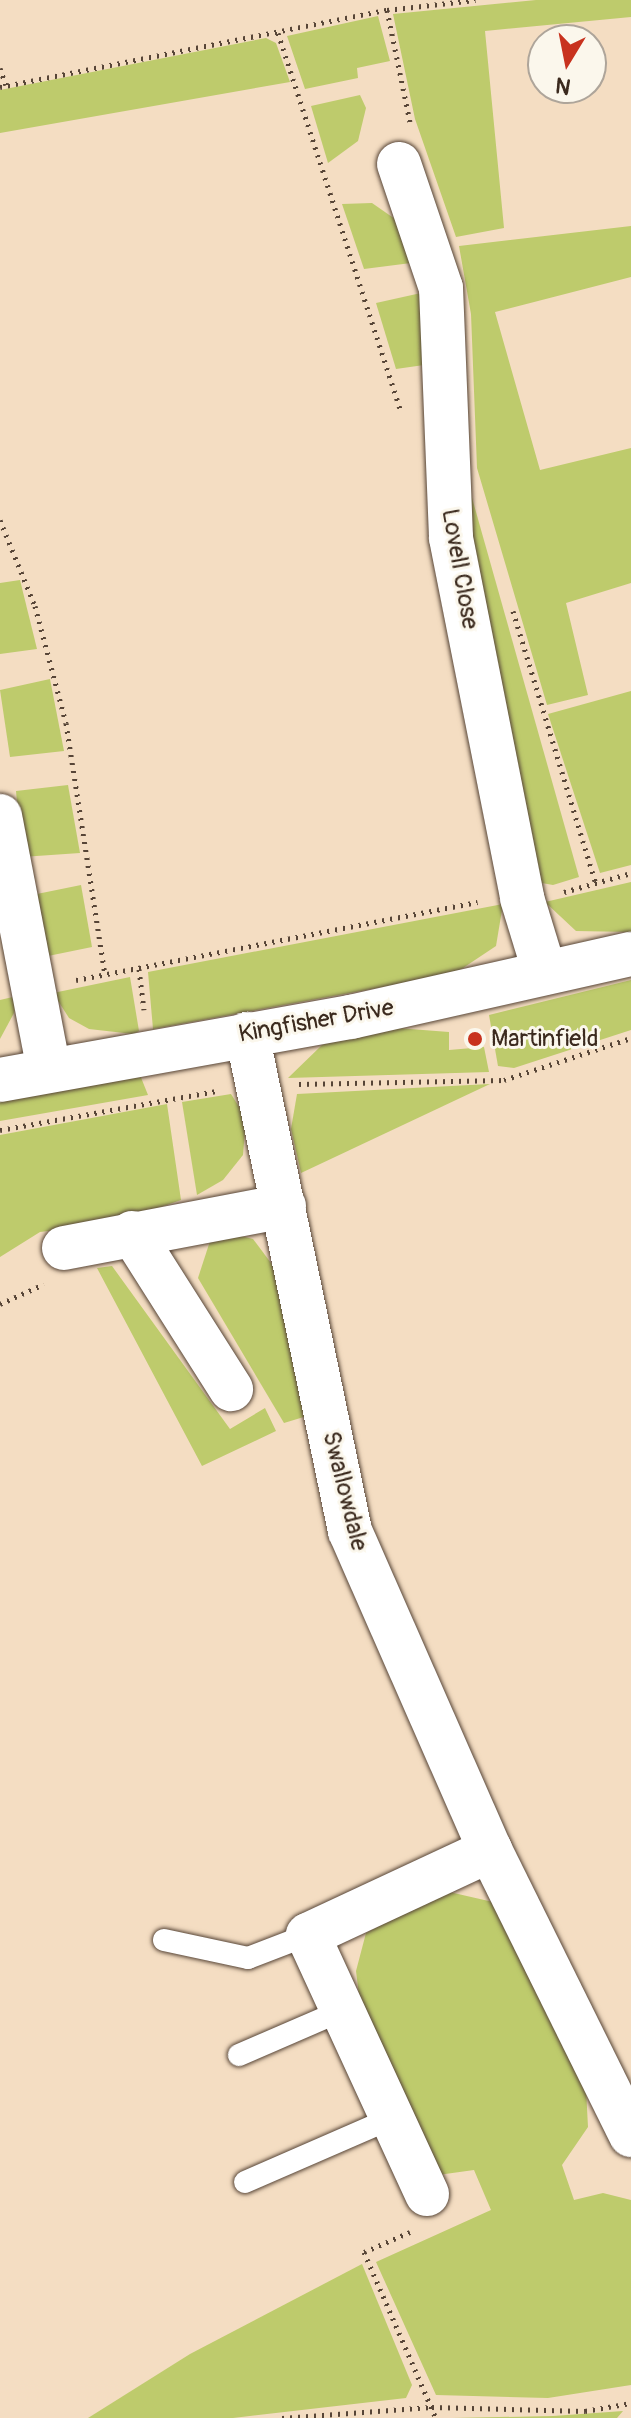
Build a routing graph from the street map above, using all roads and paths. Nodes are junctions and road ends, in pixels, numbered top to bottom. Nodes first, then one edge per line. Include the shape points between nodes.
1 (398, 0) edge
2 (475, 0) edge
3 (397, 9) junction
4 (387, 10) junction
5 (278, 33) junction
6 (0, 68) edge
7 (3, 86) edge
8 (399, 164) joint
9 (404, 424) dead end
10 (0, 520) edge
11 (509, 595) dead end
12 (0, 816) edge
13 (631, 873) edge
14 (596, 884) junction
15 (522, 898) junction
16 (631, 954) edge
17 (545, 973) junction
18 (105, 975) junction
19 (32, 988) junction
20 (247, 1034) junction
21 (631, 1038) edge
22 (49, 1070) junction
23 (0, 1080) edge
24 (257, 1086) junction
25 (0, 1130) edge
26 (284, 1206) junction
27 (132, 1233) junction
28 (64, 1248) dead end
29 (231, 1389) dead end
30 (490, 1850) junction
31 (308, 1935) junction
32 (164, 1940) dead end
33 (343, 2010) junction
34 (239, 2055) dead end
35 (392, 2118) junction
36 (631, 2135) edge
37 (245, 2182) dead end
38 (427, 2194) joint
39 (631, 2403) edge
40 (432, 2407) junction
41 (282, 2418) edge
42 (436, 2418) edge

1 - 3 path
2 - 3 path
3 - 4 path
4 - 5 path
4 - 8 path via 412,131
5 - 7 path
5 - 9 path
6 - 7 path
8 - 15 street, Lovell Close via 441,288 451,538
10 - 18 path via 35,606 66,723
11 - 14 path
12 - 19 street
13 - 14 path
14 - 15 path
15 - 17 street, Lovell Close
15 - 18 path
16 - 17 street, Kingfisher Drive
17 - 20 street, Kingfisher Drive
18 - 19 path
19 - 22 street
20 - 22 street, Kingfisher Drive
20 - 24 street, Swallowdale
21 - 24 path via 504,1080
22 - 23 street, Kingfisher Drive
24 - 25 path
24 - 26 street, Swallowdale
26 - 27 street
26 - 30 street, Swallowdale via 350,1531
27 - 28 street
27 - 29 street
30 - 31 street
30 - 36 street, Swallowdale
31 - 32 lane via 248,1958
31 - 33 street
33 - 34 lane
33 - 35 street
35 - 37 lane
35 - 38 street
38 - 40 path via 431,2223 364,2252
39 - 40 path via 531,2413
40 - 41 path
40 - 42 path

